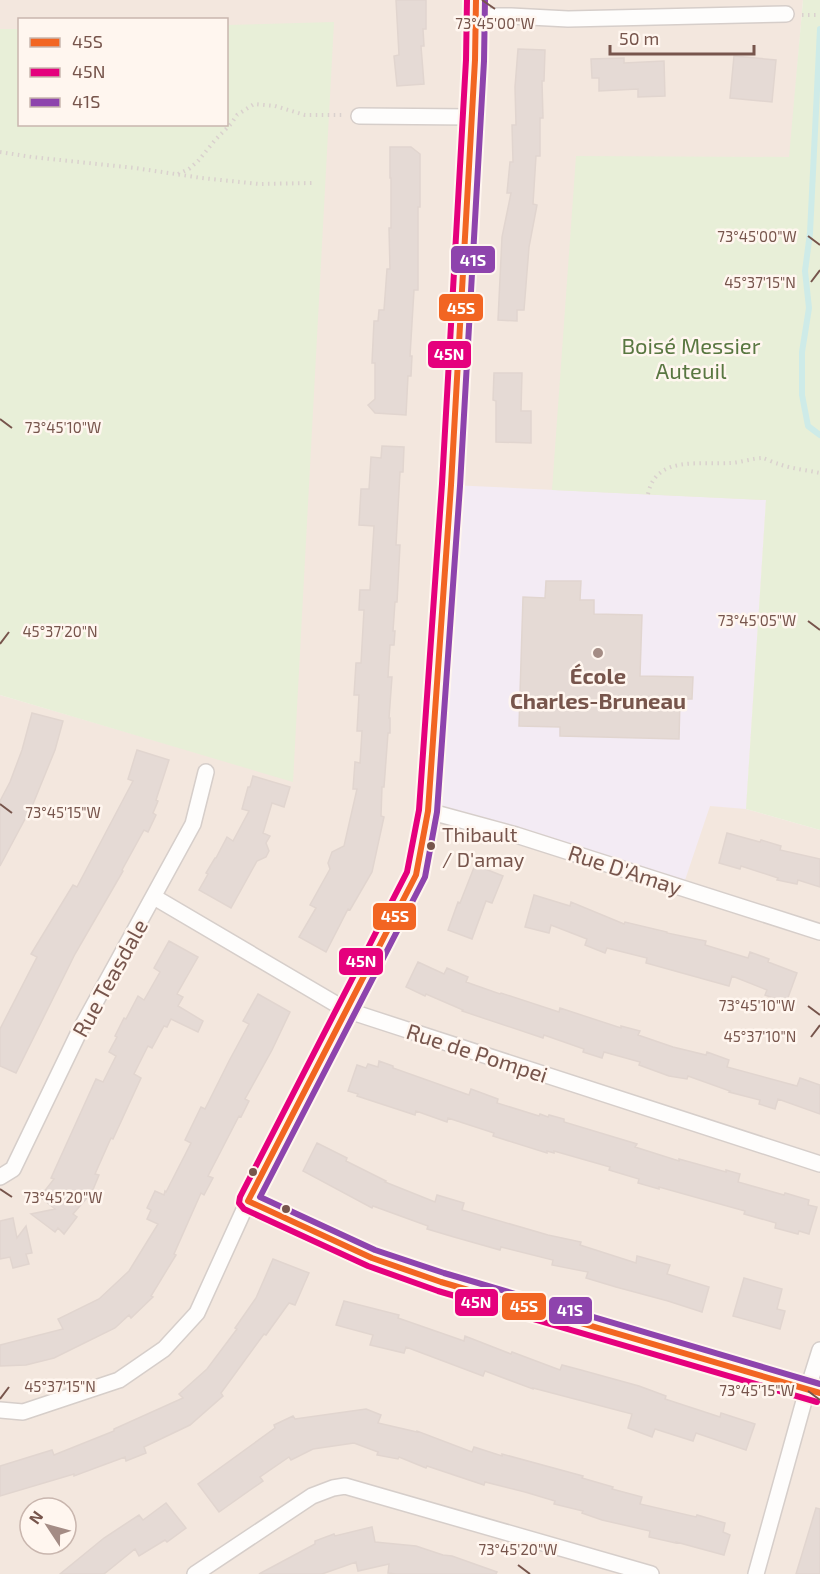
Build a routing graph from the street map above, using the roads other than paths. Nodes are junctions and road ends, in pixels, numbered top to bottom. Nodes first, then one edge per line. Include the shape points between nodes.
1 (476, 0) edge
2 (786, 14) dead end
3 (476, 16) junction
4 (359, 116) road end
5 (471, 117) junction
6 (206, 772) dead end
7 (428, 811) junction
8 (154, 897) junction
9 (820, 932) edge
10 (346, 1010) junction
11 (820, 1164) edge
12 (0, 1177) edge
13 (248, 1201) junction
14 (820, 1350) edge
15 (814, 1391) edge
16 (0, 1410) edge
17 (195, 1574) edge
18 (651, 1574) edge
19 (756, 1574) edge

1 - 3 street
2 - 3 street via 568,19
3 - 5 street
4 - 5 street
5 - 7 street
6 - 8 street, Rue Teasdale via 193,824
7 - 9 street, Rue D'Amay via 516,835
7 - 10 street via 417,875
8 - 10 street, Rue de Pompei
8 - 12 street, Rue Teasdale via 79,1032 13,1169
10 - 11 street, Rue de Pompei
10 - 13 street
13 - 15 street via 372,1258 441,1282
13 - 16 street via 197,1313 164,1349 118,1380 22,1412
14 - 15 street
15 - 19 street
17 - 18 street via 312,1496 345,1486

